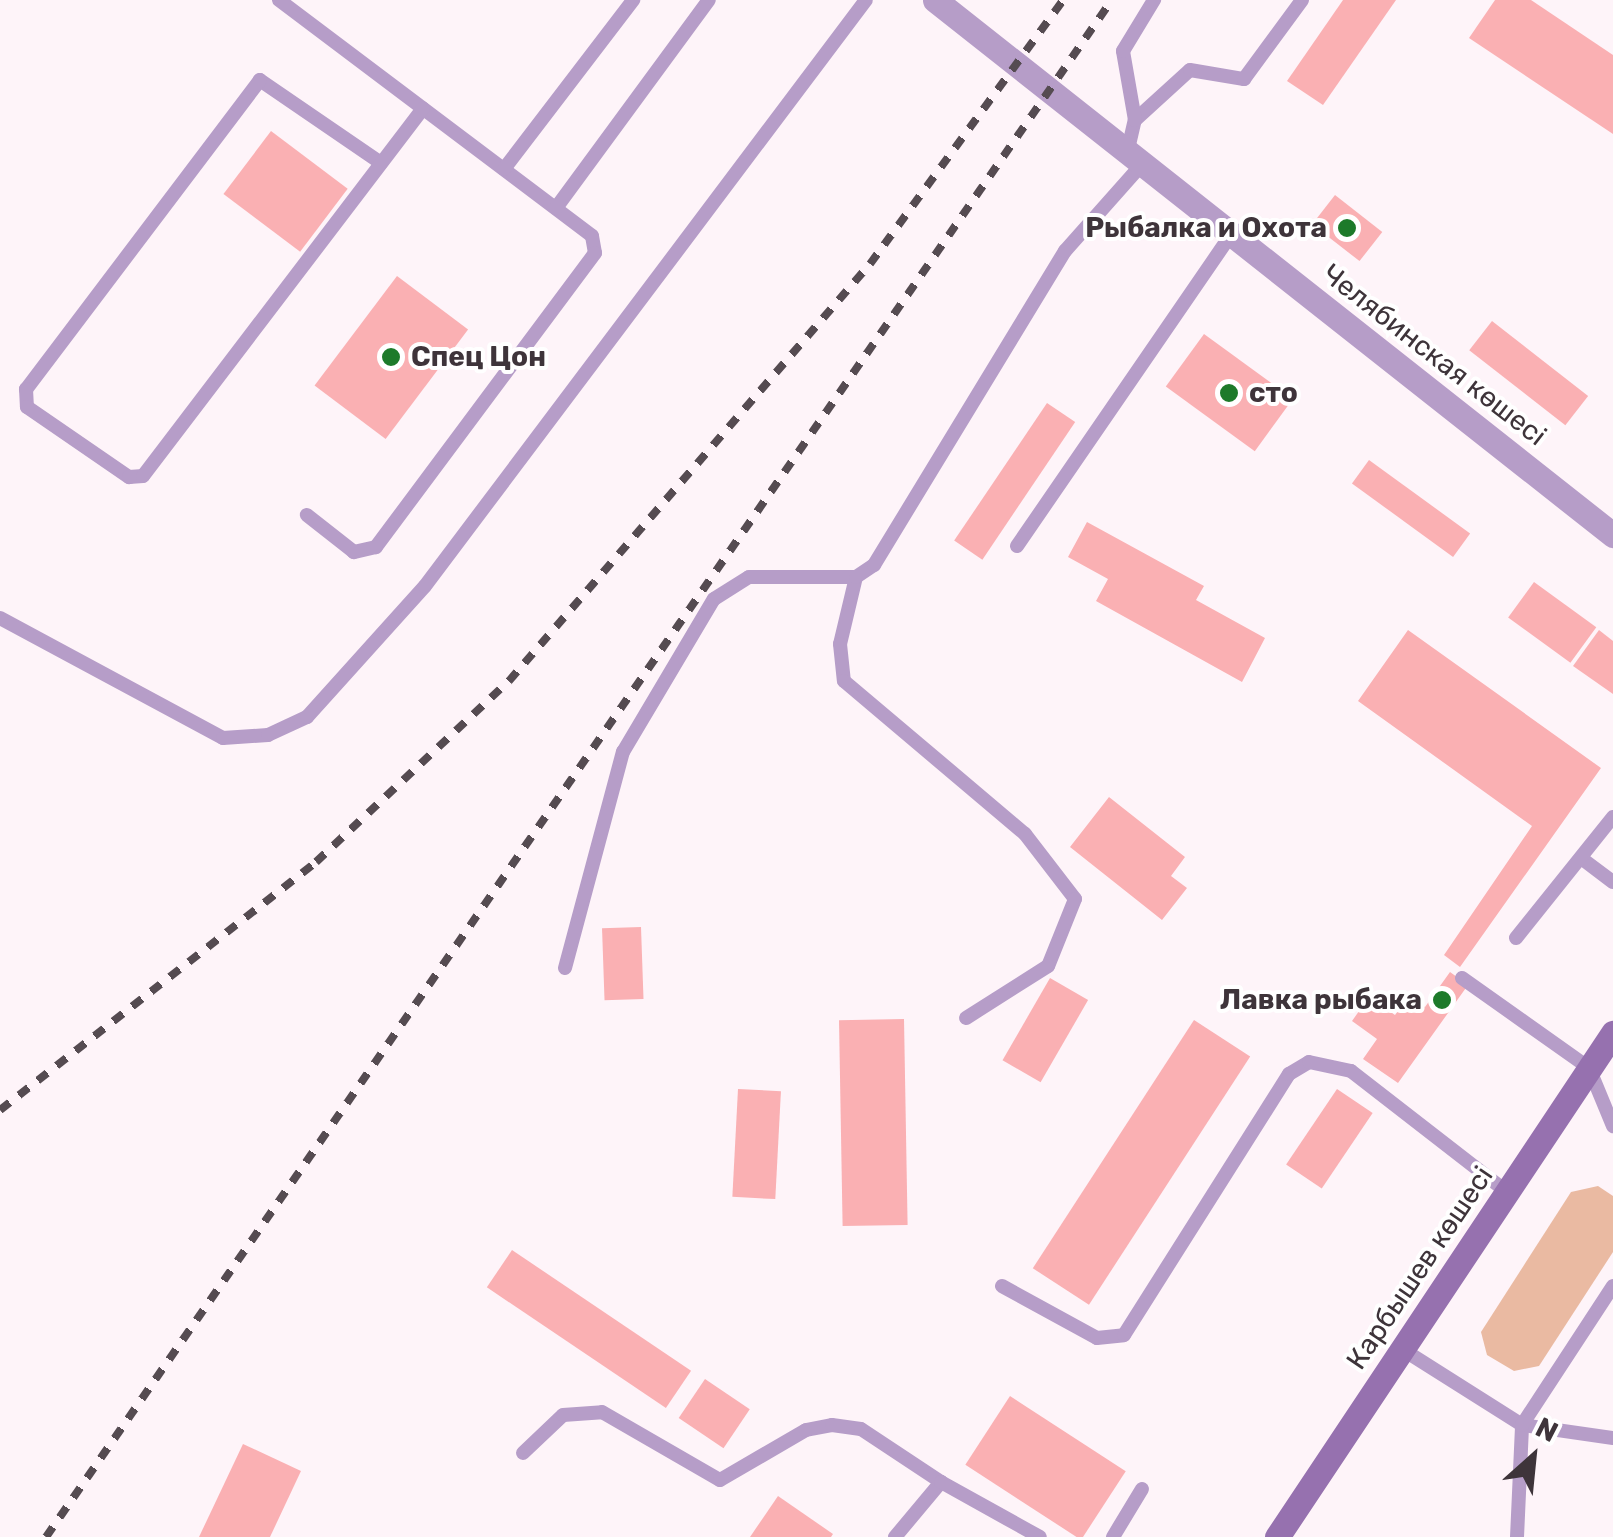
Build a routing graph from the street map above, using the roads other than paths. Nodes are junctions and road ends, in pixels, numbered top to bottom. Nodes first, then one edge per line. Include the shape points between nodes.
1 (279, 0) edge
2 (632, 0) edge
3 (710, 0) edge
4 (866, 0) edge
5 (935, 0) edge
6 (1154, 0) edge
7 (1302, 0) edge
8 (422, 108) junction
9 (1136, 142) junction
10 (381, 163) junction
11 (504, 169) junction
12 (556, 208) junction
13 (1232, 233) junction
14 (308, 515) dead end
15 (1613, 535) edge
16 (1017, 546) dead end
17 (856, 577) junction
18 (0, 618) edge
19 (1613, 817) edge
20 (1581, 858) junction
21 (1613, 882) edge
22 (1516, 938) dead end
23 (565, 968) dead end
24 (1462, 978) dead end
25 (966, 1018) dead end
26 (1613, 1033) edge
27 (1590, 1068) junction
28 (1613, 1126) edge
29 (1507, 1192) junction
30 (1002, 1286) dead end
31 (1613, 1286) edge
32 (1402, 1349) junction
33 (1522, 1426) junction
34 (1613, 1438) edge
35 (524, 1454) dead end
36 (941, 1482) junction
37 (1142, 1489) dead end
38 (896, 1537) edge
39 (1040, 1537) edge
40 (1113, 1537) edge
41 (1277, 1537) edge
42 (1517, 1537) edge

1 - 8 lane
2 - 11 lane
3 - 12 lane
4 - 18 lane via 425,586 307,717 268,735 224,738
5 - 9 street, Челябинская көшесі
6 - 9 lane via 1121,60
7 - 9 lane via 1244,79 1190,70
8 - 10 lane
8 - 11 lane
9 - 13 street, Челябинская көшесі
9 - 17 lane via 874,565
10 - 10 lane via 143,476 129,477 27,407 26,389 260,80
11 - 12 lane
12 - 14 lane via 592,236 590,271 376,548 354,552
13 - 15 street, Челябинская көшесі
13 - 16 lane
17 - 23 lane via 748,577 714,600 623,752
17 - 25 lane via 840,644 844,681 1025,834 1075,899 1048,966
19 - 20 lane
20 - 21 lane
20 - 22 lane
24 - 27 lane
26 - 27 main road, Карбышев көшесі
27 - 28 lane
27 - 29 main road, Карбышев көшесі
29 - 30 lane via 1351,1071 1309,1062 1289,1074 1124,1334 1097,1338
29 - 32 main road, Карбышев көшесі
31 - 33 lane
32 - 33 lane
32 - 41 main road, Карбышев көшесі
33 - 34 lane
33 - 42 lane
35 - 36 lane via 563,1415 602,1412 720,1480 806,1430 832,1425 874,1436
36 - 38 lane
36 - 39 lane
37 - 40 lane

